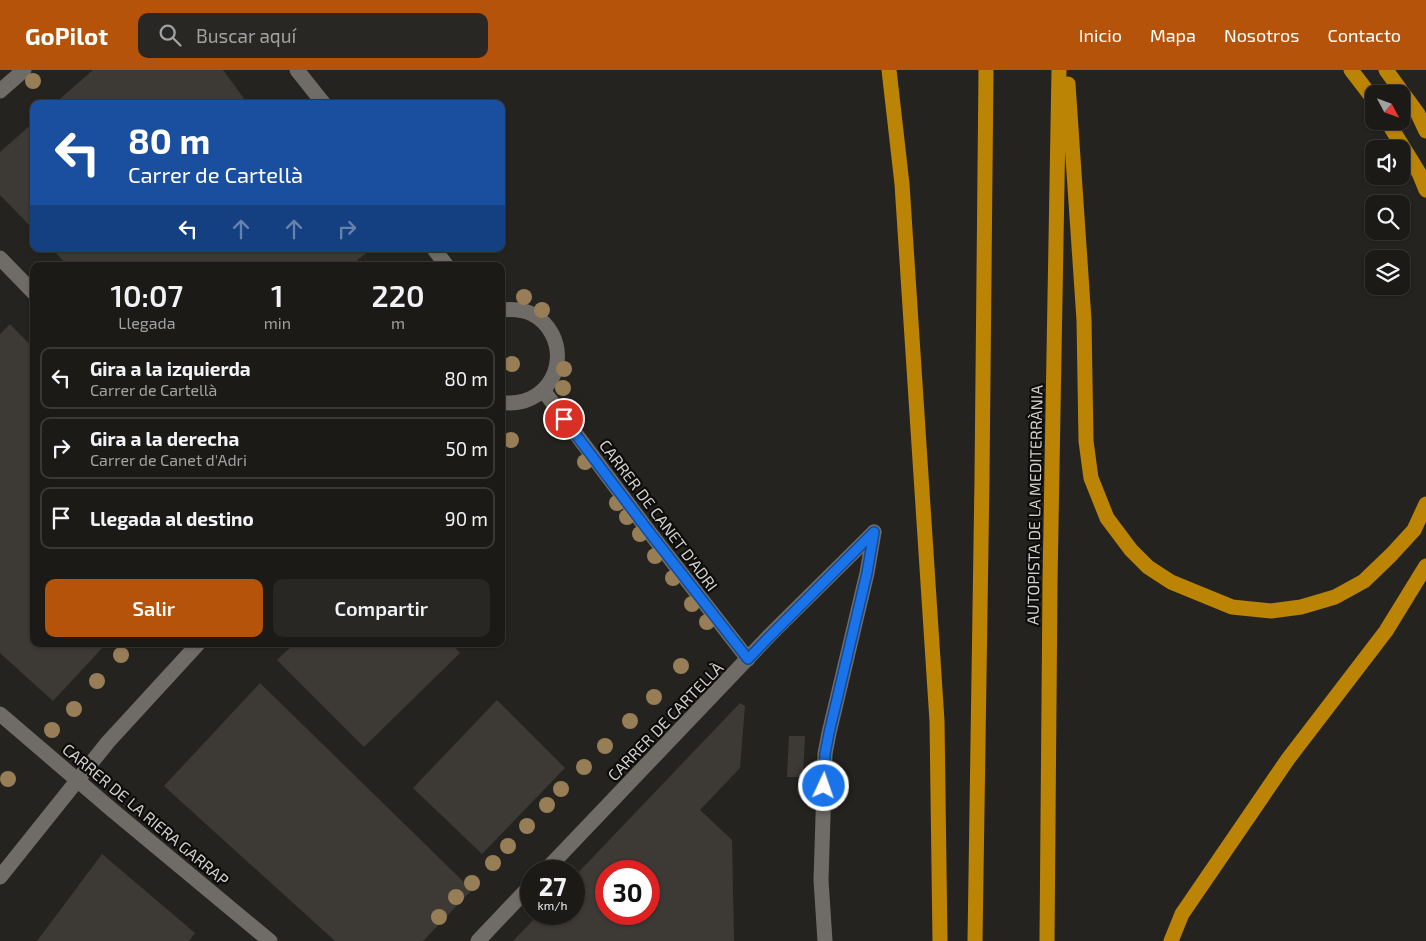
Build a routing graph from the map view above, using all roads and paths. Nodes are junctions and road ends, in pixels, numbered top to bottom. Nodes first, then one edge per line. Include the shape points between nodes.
1 (24, 70) edge
2 (297, 70) edge
3 (889, 70) edge
4 (986, 70) edge
5 (1059, 70) edge
6 (1067, 70) edge
7 (1351, 70) edge
8 (1386, 70) edge
9 (1365, 88) edge
10 (0, 91) edge
11 (321, 100) edge
12 (1392, 130) edge
13 (1426, 131) edge
14 (1426, 190) edge
15 (436, 252) edge
16 (0, 258) edge
17 (444, 262) edge
18 (30, 289) edge
19 (505, 310) edge
20 (543, 390) junction
21 (505, 402) edge
22 (1426, 504) edge
23 (1426, 566) edge
24 (195, 647) edge
25 (748, 659) junction
26 (0, 714) edge
27 (78, 780) junction
28 (556, 860) edge
29 (0, 876) edge
30 (520, 897) edge
31 (270, 941) edge
32 (478, 941) edge
33 (825, 941) edge
34 (940, 941) edge
35 (975, 941) edge
36 (1047, 941) edge
37 (1171, 941) edge

1 - 10 street
2 - 11 street
3 - 34 highway via 902,184 936,721
4 - 35 highway
5 - 36 highway, AUTOPISTA DE LA MEDITERRÀNIA
6 - 22 highway via 1084,320 1086,442 1091,478 1107,518 1131,550 1148,567 1171,582 1232,607 1271,611 1301,607 1335,597 1364,581 1414,530
7 - 9 highway
8 - 13 highway via 1418,114
12 - 14 highway
15 - 17 street
16 - 18 street
19 - 20 street via 530,313 543,321 552,334 558,364
20 - 21 street via 531,398
20 - 25 street, CARRER DE CANET D'ADRI
23 - 37 highway via 1386,631 1288,759 1182,914
24 - 27 street via 108,742
25 - 28 street, CARRER DE CARTELLÀ
25 - 33 street, CARRER DE CARTELLÀ via 874,532 825,754 821,880
26 - 27 street, CARRER DE LA RIERA GARRAP
27 - 29 street
27 - 31 street, CARRER DE LA RIERA GARRAP
30 - 32 street

